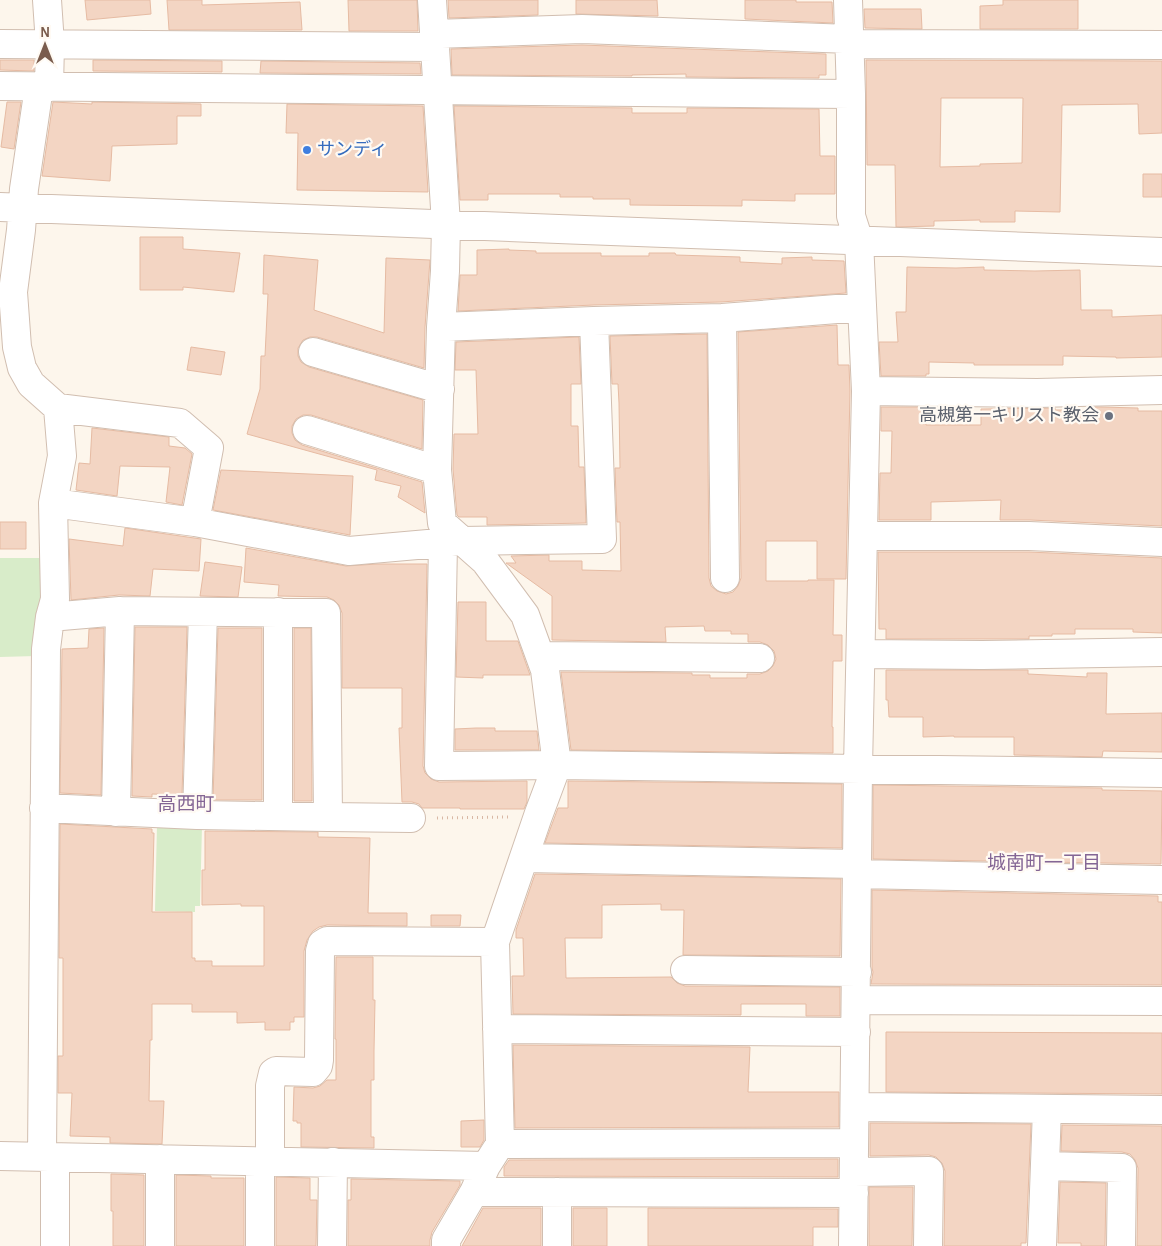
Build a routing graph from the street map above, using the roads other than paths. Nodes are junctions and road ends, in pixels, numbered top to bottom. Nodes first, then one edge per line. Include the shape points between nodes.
1 (48, 0) edge
2 (432, 0) edge
3 (848, 0) edge
4 (434, 41) junction
5 (850, 41) junction
6 (0, 44) edge
7 (50, 44) junction
8 (1162, 45) edge
9 (0, 86) edge
10 (44, 87) junction
11 (437, 91) junction
12 (851, 94) junction
13 (11, 207) edge
14 (446, 224) junction
15 (859, 241) junction
16 (1162, 252) edge
17 (862, 306) junction
18 (722, 318) junction
19 (594, 321) junction
20 (441, 327) junction
21 (313, 352) dead end
22 (440, 389) junction
23 (1162, 390) edge
24 (866, 391) junction
25 (58, 408) junction
26 (307, 430) dead end
27 (437, 470) junction
28 (53, 503) junction
29 (195, 522) junction
30 (863, 536) junction
31 (453, 542) junction
32 (1162, 542) edge
33 (725, 578) dead end
34 (120, 611) junction
35 (203, 612) junction
36 (278, 612) junction
37 (50, 617) junction
38 (1162, 652) edge
39 (861, 654) junction
40 (540, 656) junction
41 (760, 658) dead end
42 (557, 765) junction
43 (858, 768) junction
44 (1162, 773) edge
45 (44, 808) junction
46 (116, 812) junction
47 (197, 814) junction
48 (278, 816) junction
49 (328, 818) junction
50 (411, 818) road end
51 (524, 858) junction
52 (857, 869) junction
53 (1162, 880) edge
54 (495, 942) junction
55 (685, 970) dead end
56 (857, 972) junction
57 (856, 1000) junction
58 (1162, 1001) edge
59 (498, 1029) junction
60 (856, 1032) junction
61 (855, 1107) junction
62 (1047, 1109) junction
63 (1162, 1110) edge
64 (854, 1143) junction
65 (493, 1155) junction
66 (0, 1156) edge
67 (49, 1156) junction
68 (160, 1159) junction
69 (265, 1161) junction
70 (333, 1162) junction
71 (1045, 1166) junction
72 (854, 1183) junction
73 (474, 1192) junction
74 (557, 1192) junction
75 (55, 1246) edge
76 (160, 1246) edge
77 (260, 1246) edge
78 (332, 1246) edge
79 (446, 1246) edge
80 (557, 1246) edge
81 (853, 1246) edge
82 (928, 1246) edge
83 (1042, 1246) edge
84 (1121, 1246) edge

1 - 7 street
2 - 4 street
3 - 5 street
4 - 5 street via 582,29
4 - 7 street
4 - 11 street
5 - 8 street
5 - 12 street
6 - 7 street
7 - 10 street
9 - 10 street
10 - 11 street
10 - 13 street via 24,189
11 - 12 street
11 - 14 street
12 - 15 street via 851,216
13 - 14 street
13 - 25 street via 17,347 22,368 31,384
14 - 15 street
14 - 20 street
15 - 16 street
15 - 17 street
17 - 18 street
17 - 24 street
18 - 19 street
18 - 33 street
19 - 20 street
19 - 31 street via 602,539
20 - 22 street
21 - 22 street
22 - 27 street
23 - 24 street via 1038,393
24 - 30 street
25 - 28 street via 62,456
25 - 29 street via 180,423 209,448
26 - 27 street
27 - 31 street via 442,523
28 - 29 street
28 - 37 street via 55,599
29 - 31 street via 349,551
30 - 32 street via 1029,536
30 - 39 street
31 - 40 street via 485,561 524,615
31 - 42 street via 439,766
34 - 35 street
34 - 37 street
34 - 46 street
35 - 36 street
35 - 47 street
36 - 48 street
36 - 49 street via 326,613
37 - 45 street via 46,648
38 - 39 street
39 - 43 street
40 - 41 street
40 - 42 street via 545,670
42 - 43 street
42 - 51 street
43 - 44 street
43 - 52 street
45 - 46 street
45 - 67 street
46 - 47 street
47 - 48 street
48 - 49 street
49 - 50 street
51 - 52 street
51 - 54 street
52 - 53 street
52 - 56 street
54 - 59 street
54 - 69 street via 327,941 322,944 318,1066 313,1072 273,1073
55 - 56 street
56 - 57 street
57 - 58 street
57 - 60 street
59 - 60 street
59 - 65 street
60 - 61 street
61 - 62 street
61 - 64 street
62 - 63 street
62 - 71 street
64 - 65 street
64 - 72 street
65 - 70 street
65 - 73 street
66 - 67 street
67 - 68 street
67 - 75 street
68 - 69 street
68 - 76 street
69 - 70 street
69 - 77 street
70 - 78 street
71 - 83 street
71 - 84 street via 1122,1168
72 - 74 street
72 - 81 street
72 - 82 street via 929,1171
73 - 74 street
73 - 79 street via 446,1240
74 - 80 street

